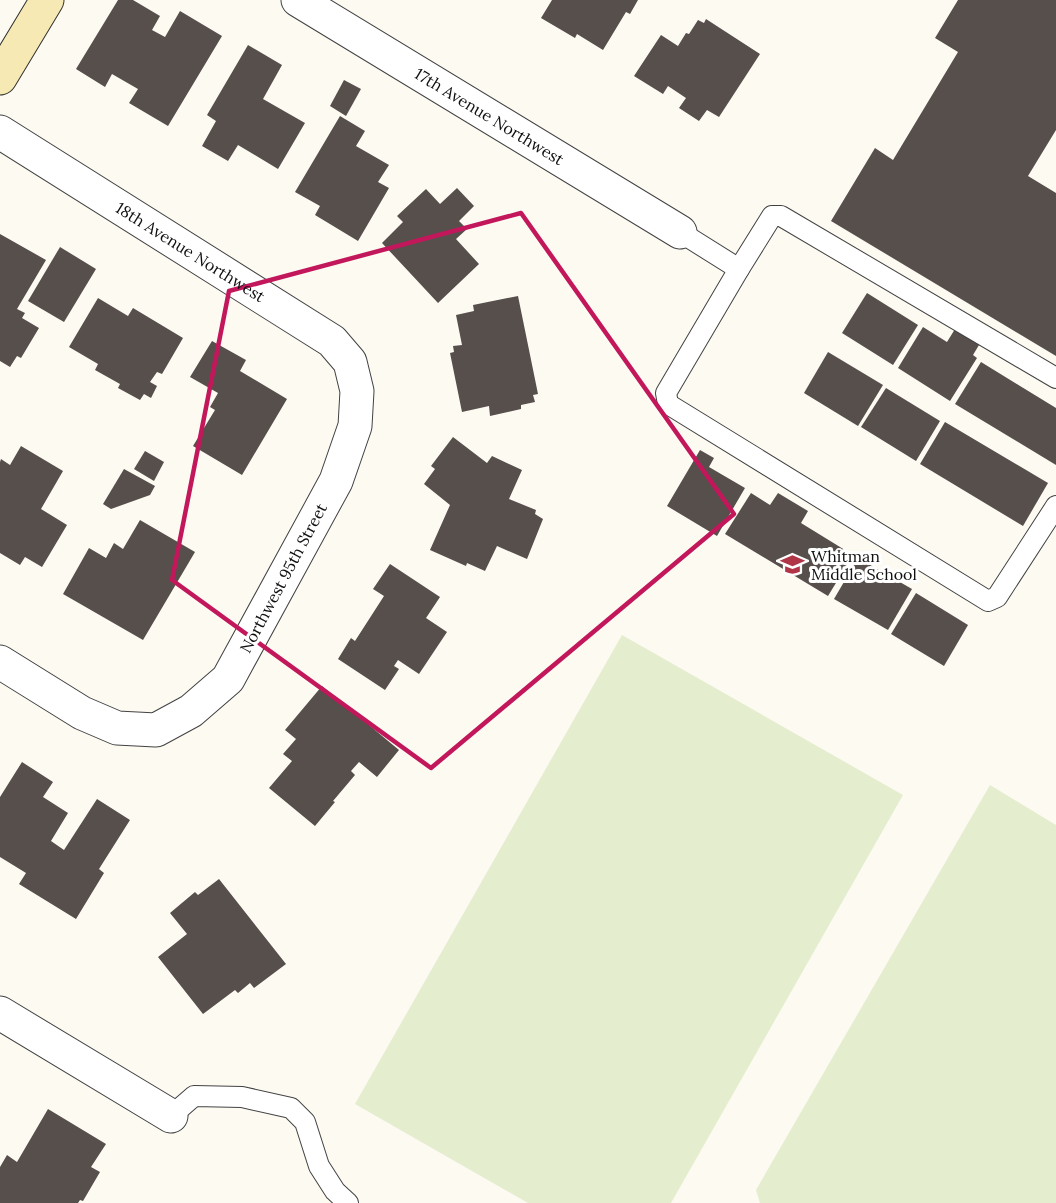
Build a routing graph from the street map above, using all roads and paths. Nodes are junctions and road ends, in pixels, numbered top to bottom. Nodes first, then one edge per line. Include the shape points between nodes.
1 (47, 0) edge
2 (298, 0) edge
3 (0, 78) edge
4 (0, 132) edge
5 (680, 232) joint
6 (739, 269) junction
7 (1056, 378) edge
8 (357, 391) joint
9 (1056, 506) edge
10 (0, 662) edge
11 (2, 1018) edge
12 (171, 1116) joint
13 (348, 1203) edge

1 - 3 street
2 - 5 street, 17th Avenue Northwest
4 - 8 street, 18th Avenue Northwest via 332,341 350,362
5 - 6 lane
6 - 7 lane via 772,216 781,216
6 - 9 lane via 666,393 668,404 988,601 997,597
8 - 10 street, Northwest 95th Street via 354,426 336,480 228,679 191,711 156,730 117,728 82,713
11 - 12 street
12 - 13 lane via 194,1096 242,1097 291,1108 305,1122 319,1166

